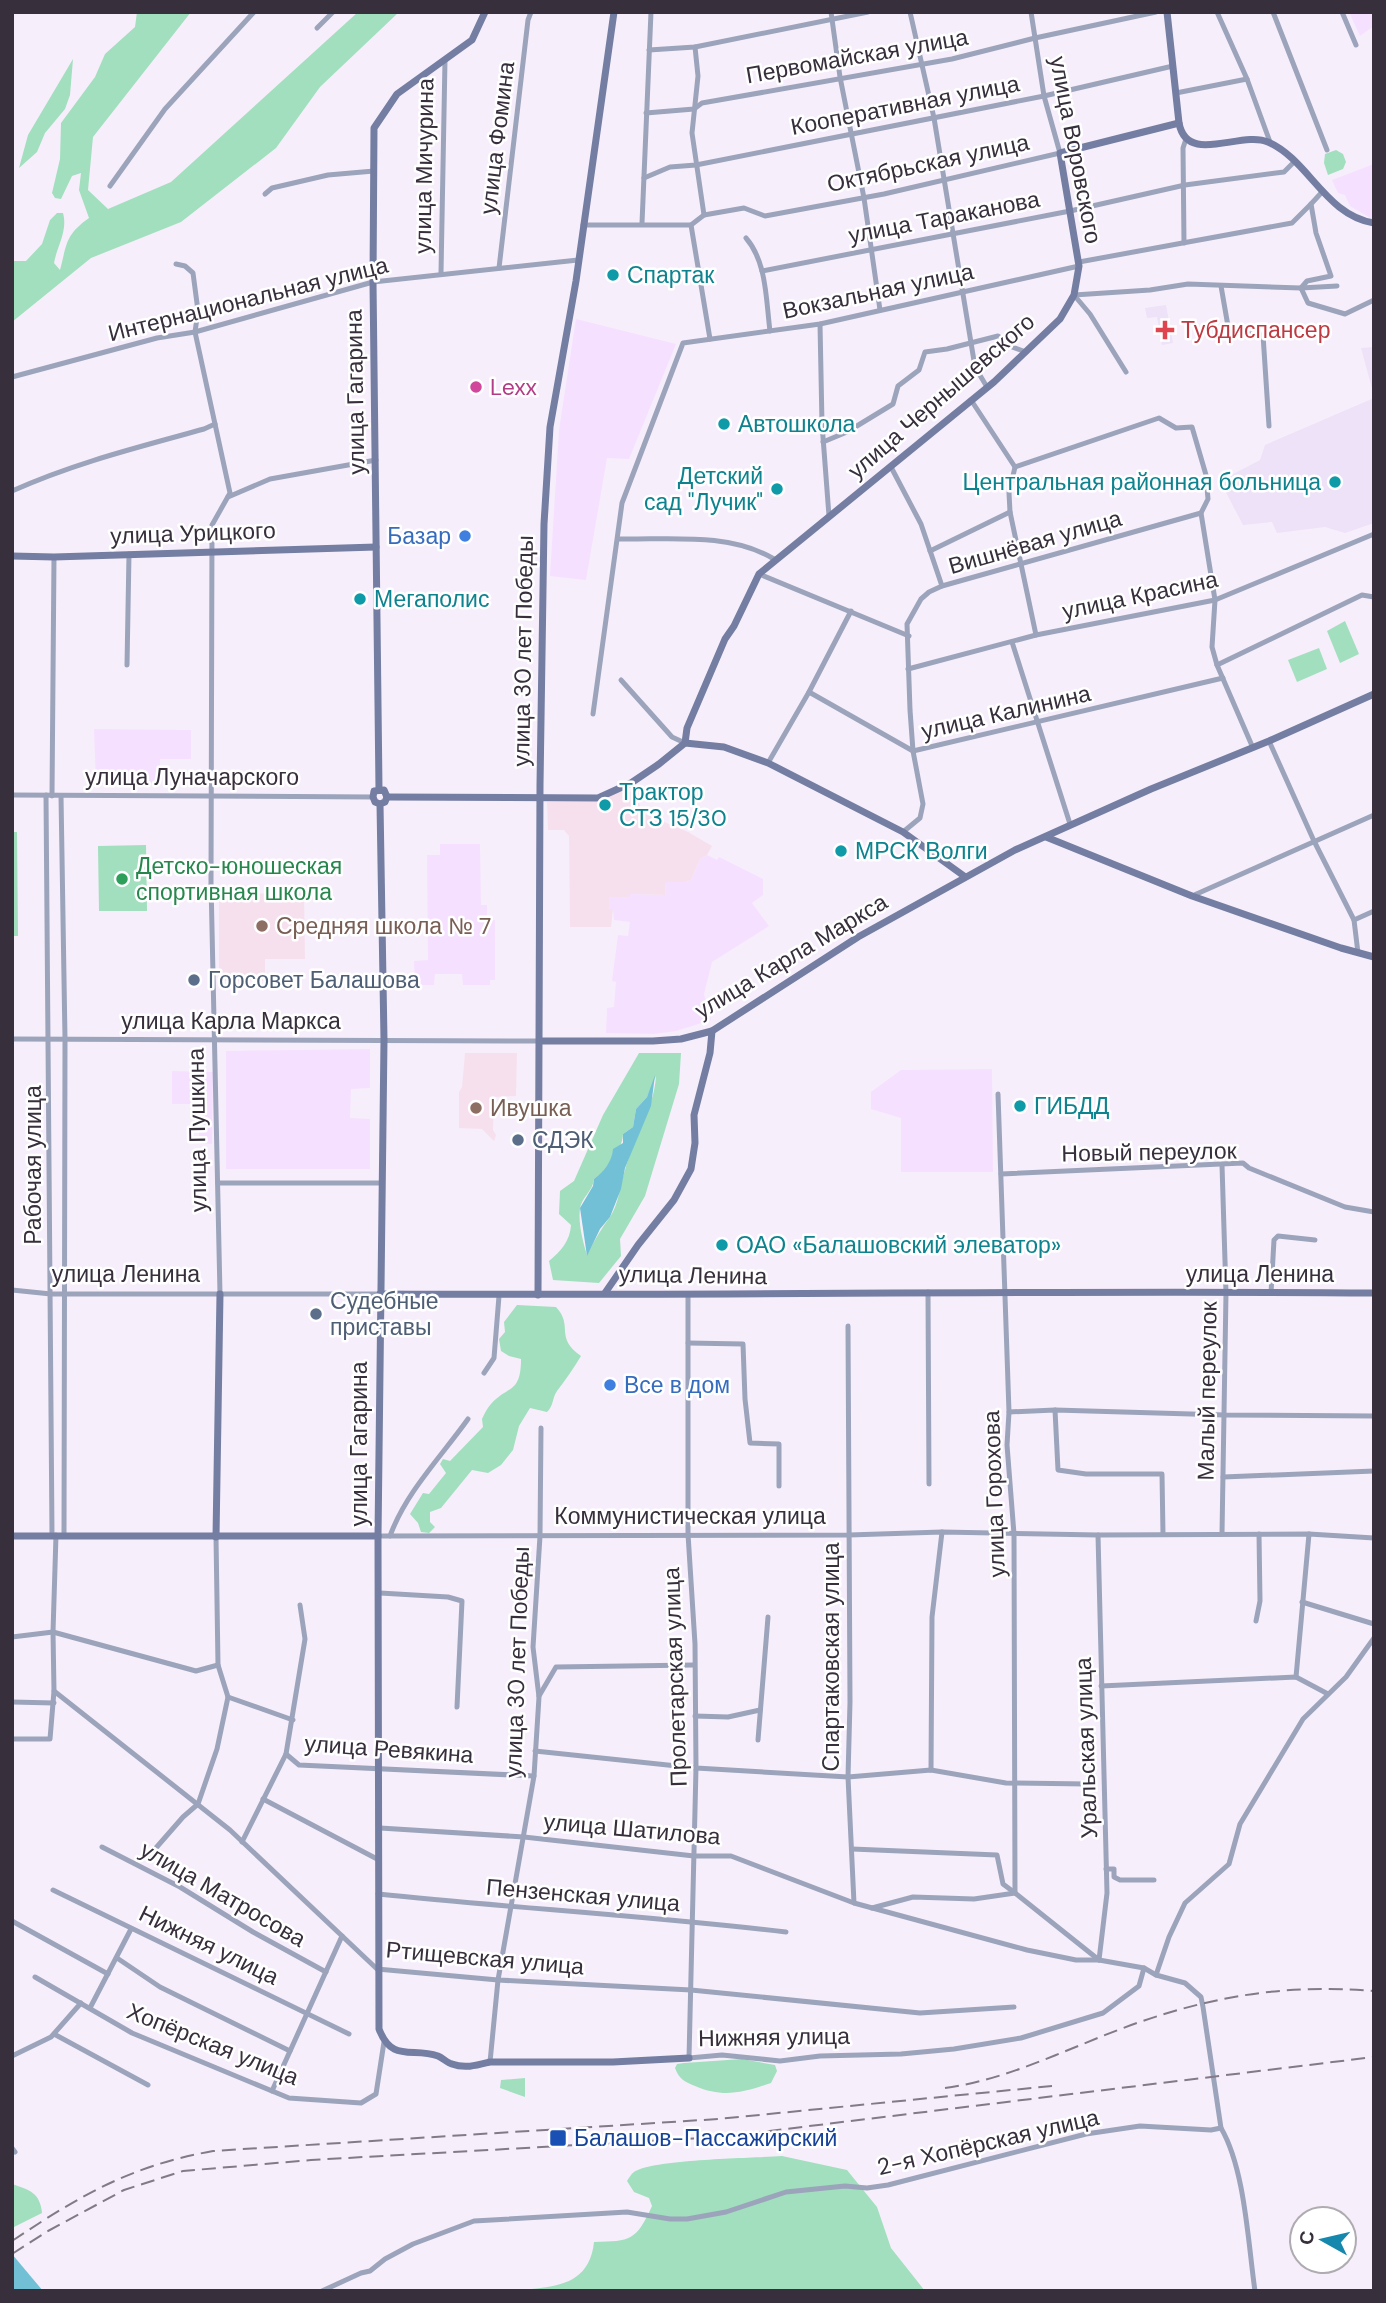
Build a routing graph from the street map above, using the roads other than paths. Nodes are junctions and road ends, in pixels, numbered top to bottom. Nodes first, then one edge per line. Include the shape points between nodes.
1 (254, 12) edge
2 (333, 12) edge
3 (485, 12) edge
4 (531, 12) edge
5 (614, 12) edge
6 (651, 12) edge
7 (831, 12) edge
8 (868, 12) edge
9 (910, 12) edge
10 (1031, 12) edge
11 (1156, 12) edge
12 (1167, 12) edge
13 (1217, 12) edge
14 (1273, 12) edge
15 (1342, 12) edge
16 (832, 20) junction
17 (317, 28) dead end
18 (1035, 38) junction
19 (1356, 45) dead end
20 (695, 47) junction
21 (649, 50) junction
22 (445, 58) junction
23 (920, 64) junction
24 (1173, 66) junction
25 (839, 77) junction
26 (1247, 79) junction
27 (1176, 93) junction
28 (1044, 96) junction
29 (694, 109) junction
30 (646, 113) junction
31 (934, 118) junction
32 (1179, 123) junction
33 (850, 134) junction
34 (1185, 139) junction
35 (1270, 142) junction
36 (1327, 150) dead end
37 (1060, 153) junction
38 (1294, 162) junction
39 (696, 165) junction
40 (374, 171) junction
41 (644, 178) junction
42 (943, 180) junction
43 (1185, 185) junction
44 (110, 186) dead end
45 (1323, 191) junction
46 (265, 194) dead end
47 (864, 198) junction
48 (1311, 204) junction
49 (1070, 211) junction
50 (704, 215) junction
51 (642, 223) junction
52 (1374, 223) edge
53 (583, 225) junction
54 (691, 225) junction
55 (953, 233) junction
56 (746, 238) dead end
57 (1184, 243) junction
58 (872, 249) junction
59 (578, 260) junction
60 (176, 264) dead end
61 (1079, 264) junction
62 (499, 268) junction
63 (762, 271) junction
64 (440, 273) junction
65 (373, 282) junction
66 (1221, 286) junction
67 (1337, 286) dead end
68 (1301, 288) junction
69 (963, 292) junction
70 (1074, 295) junction
71 (1374, 300) edge
72 (880, 310) junction
73 (820, 324) junction
74 (770, 331) junction
75 (195, 332) junction
76 (710, 339) junction
77 (972, 343) junction
78 (1026, 352) junction
79 (1126, 372) dead end
80 (12, 377) edge
81 (988, 387) junction
82 (971, 400) junction
83 (215, 424) junction
84 (1269, 426) dead end
85 (823, 442) junction
86 (376, 460) junction
87 (891, 467) junction
88 (1015, 467) junction
89 (12, 491) edge
90 (228, 497) junction
91 (1010, 512) junction
92 (1201, 513) junction
93 (828, 516) junction
94 (1374, 534) edge
95 (618, 539) junction
96 (376, 547) junction
97 (930, 551) junction
98 (213, 552) junction
99 (129, 554) junction
100 (12, 556) edge
101 (54, 556) junction
102 (774, 559) junction
103 (1022, 564) junction
104 (758, 574) junction
105 (942, 586) junction
106 (1374, 597) edge
107 (1215, 600) junction
108 (851, 611) junction
109 (1036, 635) junction
110 (909, 636) junction
111 (1012, 642) junction
112 (127, 665) dead end
113 (1217, 665) junction
114 (908, 669) junction
115 (1223, 678) junction
116 (621, 680) dead end
117 (809, 692) junction
118 (1374, 694) edge
119 (593, 714) dead end
120 (1037, 723) junction
121 (1269, 741) junction
122 (685, 743) junction
123 (1253, 748) junction
124 (913, 751) junction
125 (768, 763) junction
126 (379, 789) junction
127 (12, 795) edge
128 (213, 795) junction
129 (49, 796) junction
130 (61, 796) junction
131 (373, 797) junction
132 (387, 797) junction
133 (540, 799) junction
134 (380, 804) junction
135 (1374, 815) edge
136 (1070, 824) junction
137 (903, 832) junction
138 (1046, 837) junction
139 (1314, 841) junction
140 (964, 876) junction
141 (1192, 896) junction
142 (1374, 911) edge
143 (1354, 920) junction
144 (1358, 953) junction
145 (1374, 957) edge
146 (712, 1031) junction
147 (12, 1039) edge
148 (50, 1039) junction
149 (65, 1039) junction
150 (215, 1040) junction
151 (384, 1040) junction
152 (541, 1041) junction
153 (998, 1094) dead end
154 (1222, 1165) junction
155 (1001, 1174) junction
156 (218, 1183) junction
157 (382, 1183) junction
158 (1374, 1212) edge
159 (1314, 1240) dead end
160 (12, 1290) edge
161 (1004, 1291) junction
162 (928, 1292) junction
163 (605, 1293) junction
164 (1226, 1293) junction
165 (1272, 1293) junction
166 (1374, 1293) edge
167 (51, 1294) junction
168 (65, 1294) junction
169 (219, 1294) junction
170 (380, 1294) junction
171 (538, 1295) junction
172 (688, 1295) junction
173 (499, 1296) junction
174 (848, 1326) dead end
175 (688, 1343) junction
176 (484, 1373) dead end
177 (1055, 1410) junction
178 (1009, 1412) junction
179 (1225, 1415) junction
180 (1374, 1416) edge
181 (468, 1419) dead end
182 (541, 1428) dead end
183 (1374, 1471) edge
184 (1223, 1477) junction
185 (929, 1484) dead end
186 (779, 1486) dead end
187 (942, 1532) junction
188 (688, 1534) junction
189 (1014, 1534) junction
190 (1163, 1534) junction
191 (1222, 1534) junction
192 (1259, 1534) junction
193 (1309, 1534) junction
194 (57, 1535) junction
195 (849, 1535) junction
196 (1098, 1535) junction
197 (12, 1536) edge
198 (378, 1536) junction
199 (390, 1536) junction
200 (540, 1536) junction
201 (1372, 1536) edge
202 (216, 1537) junction
203 (380, 1593) junction
204 (1302, 1602) junction
205 (300, 1605) dead end
206 (768, 1617) dead end
207 (1256, 1621) dead end
208 (1374, 1624) edge
209 (53, 1632) junction
210 (12, 1637) edge
211 (1374, 1638) edge
212 (218, 1665) junction
213 (694, 1665) junction
214 (1296, 1677) junction
215 (1101, 1686) junction
216 (54, 1691) junction
217 (1328, 1695) junction
218 (228, 1697) junction
219 (538, 1697) junction
220 (12, 1702) edge
221 (54, 1703) junction
222 (457, 1707) dead end
223 (760, 1710) junction
224 (695, 1716) junction
225 (293, 1720) junction
226 (12, 1739) edge
227 (758, 1740) dead end
228 (535, 1751) junction
229 (286, 1754) junction
230 (378, 1767) junction
231 (696, 1768) junction
232 (931, 1770) junction
233 (534, 1776) junction
234 (848, 1777) junction
235 (1014, 1783) junction
236 (1087, 1784) dead end
237 (263, 1798) junction
238 (198, 1804) junction
239 (380, 1828) junction
240 (524, 1837) junction
241 (242, 1842) junction
242 (102, 1847) dead end
243 (852, 1849) junction
244 (694, 1856) junction
245 (148, 1857) dead end
246 (379, 1860) junction
247 (1106, 1869) junction
248 (1154, 1880) dead end
249 (53, 1890) dead end
250 (378, 1894) junction
251 (1015, 1894) junction
252 (854, 1903) junction
253 (512, 1908) junction
254 (872, 1908) junction
255 (12, 1921) edge
256 (694, 1921) junction
257 (131, 1928) junction
258 (786, 1932) dead end
259 (342, 1936) junction
260 (117, 1958) junction
261 (1099, 1960) junction
262 (1144, 1968) junction
263 (377, 1969) junction
264 (326, 1972) junction
265 (108, 1974) junction
266 (1156, 1975) junction
267 (35, 1977) dead end
268 (498, 1980) junction
269 (691, 1990) junction
270 (82, 2003) junction
271 (1014, 2007) dead end
272 (90, 2008) junction
273 (307, 2015) junction
274 (54, 2034) junction
275 (349, 2034) dead end
276 (384, 2042) junction
277 (290, 2052) junction
278 (12, 2056) edge
279 (689, 2058) junction
280 (490, 2062) junction
281 (148, 2085) dead end
282 (272, 2091) junction
283 (1221, 2127) junction
284 (323, 2291) edge
285 (1255, 2291) edge

1 - 44 street via 165,108
2 - 17 street
3 - 22 street, улица Гагарина via 472,40
4 - 62 street, улица Фомина
5 - 53 street, улица 30 лет Победы
6 - 21 street
7 - 16 street
8 - 16 street
9 - 23 street
10 - 18 street, улица Воровского
11 - 18 street, Первомайская улица
12 - 24 street
13 - 26 street
14 - 36 street
15 - 19 street
16 - 20 street
16 - 25 street
18 - 23 street, Первомайская улица
18 - 28 street, улица Воровского
20 - 21 street
20 - 29 street
21 - 30 street
22 - 40 street, улица Гагарина via 397,94 374,128
22 - 64 street, улица Мичурина
23 - 25 street, Первомайская улица
23 - 31 street
24 - 27 street
24 - 28 street, Кооперативная улица
25 - 29 street, Первомайская улица via 702,103
25 - 33 street
26 - 27 street
26 - 35 street
27 - 32 street
28 - 31 street, Кооперативная улица
28 - 37 street, улица Воровского
29 - 30 street, Первомайская улица
29 - 39 street
30 - 41 street
31 - 33 street, Кооперативная улица
31 - 42 street
32 - 34 street
32 - 37 street, Октябрьская улица
33 - 39 street, Кооперативная улица
33 - 47 street
34 - 35 street via 1205,145 1246,138
34 - 43 street
35 - 38 street
37 - 42 street, Октябрьская улица
37 - 49 street, улица Воровского
38 - 43 street, улица Тараканова via 1284,172
38 - 45 street
39 - 41 street, Кооперативная улица via 670,167
39 - 50 street
40 - 46 street via 328,175 272,188
40 - 65 street, улица Гагарина
41 - 51 street
42 - 47 street, Октябрьская улица
42 - 55 street
43 - 49 street, улица Тараканова
43 - 57 street
45 - 48 street, Вокзальная улица
45 - 52 street via 1347,214
47 - 50 street, Октябрьская улица via 765,216 744,208
47 - 58 street
48 - 57 street, Вокзальная улица via 1292,223
48 - 68 street via 1331,276 1307,281
49 - 55 street, улица Тараканова
49 - 61 street, улица Воровского
50 - 54 street, Октябрьская улица
51 - 53 street
51 - 54 street
53 - 59 street, улица 30 лет Победы
54 - 76 street
55 - 58 street, улица Тараканова
55 - 69 street
56 - 63 street via 755,248
57 - 61 street, Вокзальная улица
58 - 63 street, улица Тараканова
58 - 72 street
59 - 62 street, Интернациональная улица
59 - 133 street, улица 30 лет Победы via 550,427
60 - 75 street via 193,273 198,311
61 - 69 street, Вокзальная улица
61 - 70 street, улица Воровского
62 - 64 street, Интернациональная улица
63 - 74 street
64 - 65 street, Интернациональная улица
65 - 75 street, Интернациональная улица
65 - 86 street, улица Гагарина
66 - 68 street
66 - 70 street via 1188,284
66 - 84 street via 1229,332 1263,335
67 - 68 street
68 - 71 street via 1308,303 1345,314
69 - 72 street, Вокзальная улица
69 - 77 street
70 - 78 street, улица Чернышевского via 1060,318
70 - 79 street
72 - 73 street, Вокзальная улица
73 - 74 street, Вокзальная улица
73 - 85 street
74 - 76 street, Вокзальная улица
75 - 80 street, Интернациональная улица
75 - 83 street
76 - 95 street, Вокзальная улица via 683,343 622,503
77 - 78 street via 998,336
77 - 81 street via 975,367
77 - 85 street via 925,352 919,370 898,386 893,404
78 - 81 street, улица Чернышевского
81 - 82 street, улица Чернышевского
82 - 87 street, улица Чернышевского
82 - 88 street
83 - 89 street via 94,459
83 - 90 street
85 - 93 street
86 - 90 street via 270,479
86 - 96 street, улица Гагарина
87 - 93 street, улица Чернышевского
87 - 97 street
88 - 91 street
88 - 92 street via 1159,418 1176,428 1192,427 1206,475 1208,499
90 - 98 street, улица Пушкина via 212,525
91 - 97 street
91 - 103 street
92 - 103 street, Вишнёвая улица
92 - 107 street
93 - 102 street, улица Чернышевского
94 - 107 street, улица Красина
95 - 102 street via 743,545
95 - 119 street
96 - 98 street, улица Урицкого
96 - 126 street, улица Гагарина
97 - 105 street
98 - 99 street, улица Урицкого
98 - 128 street, улица Пушкина
99 - 101 street, улица Урицкого
99 - 112 street
100 - 101 street, улица Урицкого
101 - 129 street, Рабочая улица
102 - 104 street, улица Чернышевского
103 - 105 street, Вишнёвая улица
103 - 109 street
104 - 108 street
104 - 122 street, улица Чернышевского via 725,639 687,728
105 - 110 street, Вишнёвая улица via 929,592 913,610 907,624
106 - 113 street via 1362,595
107 - 109 street, улица Красина
107 - 113 street via 1212,647
108 - 110 street
108 - 117 street
109 - 111 street, улица Красина
110 - 114 street, Вишнёвая улица
111 - 114 street, улица Красина
111 - 120 street
113 - 115 street
114 - 124 street, Вишнёвая улица
115 - 120 street, улица Калинина
115 - 123 street
116 - 122 street via 672,737
117 - 124 street, улица Калинина
117 - 125 street
118 - 121 street, улица Карла Маркса
120 - 124 street, улица Калинина
120 - 136 street
121 - 123 street, улица Карла Маркса
121 - 139 street
122 - 125 street via 724,747
122 - 133 street via 631,783 598,798
123 - 136 street, улица Карла Маркса
124 - 137 street, Вишнёвая улица via 923,804 920,818
125 - 137 street
126 - 131 street
126 - 132 street
127 - 129 street, улица Луначарского
128 - 130 street, улица Луначарского
128 - 131 street, улица Луначарского
128 - 150 street, улица Пушкина
129 - 130 street, улица Луначарского
129 - 148 street, Рабочая улица
130 - 149 street, Рабочая улица
131 - 134 street
132 - 133 street
132 - 134 street
133 - 152 street, улица 30 лет Победы
134 - 151 street, улица Гагарина
135 - 139 street
136 - 138 street, улица Карла Маркса
137 - 140 street
138 - 140 street, улица Карла Маркса
138 - 141 street
139 - 141 street
139 - 143 street
140 - 146 street, улица Карла Маркса via 858,937
141 - 144 street
142 - 143 street
143 - 144 street
144 - 145 street
146 - 152 street, улица Карла Маркса via 653,1041
146 - 163 street via 694,1115 691,1169 674,1200
147 - 148 street, улица Карла Маркса
148 - 149 street, улица Карла Маркса
148 - 167 street, Рабочая улица
149 - 150 street, улица Карла Маркса
149 - 168 street, Рабочая улица
150 - 151 street, улица Карла Маркса
150 - 156 street, улица Пушкина
151 - 152 street, улица Карла Маркса
151 - 157 street, улица Гагарина
152 - 171 street, улица 30 лет Победы
153 - 155 street, улица Горохова
154 - 155 street, Новый переулок
154 - 158 street, Новый переулок via 1244,1163 1345,1207
154 - 164 street, Малый переулок
155 - 161 street, улица Горохова
156 - 157 street
156 - 169 street, улица Пушкина
157 - 170 street, улица Гагарина
159 - 165 street via 1278,1236 1273,1240
160 - 167 street, улица Ленина
161 - 162 street, улица Ленина
161 - 164 street, улица Ленина
161 - 178 street, улица Горохова
162 - 172 street, улица Ленина
162 - 185 street
163 - 171 street, улица Ленина
163 - 172 street, улица Ленина
164 - 165 street, улица Ленина
164 - 179 street, Малый переулок
165 - 166 street, улица Ленина
167 - 168 street, улица Ленина
167 - 194 street, Рабочая улица
168 - 169 street, улица Ленина
168 - 194 street, Рабочая улица
169 - 170 street, улица Ленина
169 - 202 street, улица Пушкина
170 - 173 street, улица Ленина
170 - 198 street, улица Гагарина
171 - 173 street, улица Ленина
172 - 175 street, Пролетарская улица
173 - 176 street via 494,1358
174 - 195 street, Спартаковская улица
175 - 186 street via 743,1344 750,1443 779,1444
175 - 188 street, Пролетарская улица
177 - 178 street
177 - 179 street
177 - 190 street via 1058,1470 1162,1474
178 - 189 street, улица Горохова
179 - 180 street
179 - 184 street, Малый переулок
181 - 199 street via 397,1516
182 - 200 street, улица 30 лет Победы
183 - 184 street
184 - 191 street, Малый переулок
187 - 189 street, Коммунистическая улица
187 - 195 street, Коммунистическая улица
187 - 232 street via 932,1617
188 - 195 street, Коммунистическая улица
188 - 200 street, Коммунистическая улица
188 - 213 street, Пролетарская улица
189 - 196 street, Коммунистическая улица
189 - 235 street, улица Горохова
190 - 191 street, Коммунистическая улица
190 - 196 street, Коммунистическая улица
191 - 192 street, Коммунистическая улица
192 - 193 street, Коммунистическая улица
192 - 207 street
193 - 201 street, Коммунистическая улица
193 - 204 street
194 - 197 street, Коммунистическая улица
194 - 202 street, Коммунистическая улица
194 - 209 street
195 - 234 street, Спартаковская улица
196 - 215 street, Уральская улица
198 - 199 street, Коммунистическая улица
198 - 202 street, Коммунистическая улица
198 - 203 street, улица Гагарина
199 - 200 street, Коммунистическая улица
200 - 219 street, улица 30 лет Победы via 534,1647
202 - 212 street, улица Пушкина
203 - 222 street via 462,1601
203 - 230 street, улица Гагарина
204 - 208 street
204 - 214 street
205 - 225 street via 305,1639
206 - 223 street
209 - 210 street
209 - 212 street via 196,1671
209 - 216 street
211 - 217 street
212 - 218 street
213 - 219 street via 556,1667
213 - 224 street, Пролетарская улица
214 - 215 street
214 - 217 street
215 - 247 street, Уральская улица
216 - 221 street
216 - 238 street, Ртищевская улица
217 - 266 street via 1303,1719 1240,1824 1229,1864 1185,1903
218 - 225 street, улица Ревякина
218 - 238 street
219 - 228 street, улица 30 лет Победы
220 - 221 street
221 - 226 street via 50,1740
223 - 224 street via 728,1717
223 - 227 street
224 - 231 street, Пролетарская улица
225 - 229 street
228 - 231 street
228 - 233 street, улица 30 лет Победы
229 - 230 street, улица Ревякина via 299,1765
229 - 237 street
230 - 233 street, улица Ревякина
230 - 239 street, улица Гагарина
231 - 234 street
231 - 244 street, Пролетарская улица
232 - 234 street
232 - 235 street
233 - 240 street, улица 30 лет Победы
234 - 243 street, Спартаковская улица
235 - 236 street
235 - 251 street, улица Горохова
237 - 241 street
237 - 246 street
238 - 241 street, Ртищевская улица
238 - 245 street
239 - 240 street, улица Шатилова
239 - 246 street, улица Гагарина
240 - 244 street, улица Шатилова
240 - 253 street, улица 30 лет Победы
241 - 259 street, Ртищевская улица
242 - 264 street, улица Матросова
243 - 251 street via 997,1855 1003,1884
243 - 252 street, Спартаковская улица
244 - 252 street, улица Шатилова via 731,1856
244 - 256 street, Пролетарская улица
246 - 250 street, улица Гагарина
247 - 248 street via 1114,1869 1114,1877 1120,1880
247 - 261 street, Уральская улица
249 - 257 street, Нижняя улица
250 - 253 street, Пензенская улица
250 - 263 street, улица Гагарина
251 - 254 street via 974,1899 913,1897
251 - 261 street, улица Шатилова
252 - 254 street, улица Шатилова
253 - 256 street, Пензенская улица
253 - 268 street, улица 30 лет Победы
254 - 261 street, улица Шатилова via 1027,1950
255 - 265 street
256 - 258 street, Пензенская улица
256 - 269 street, Пролетарская улица
257 - 260 street
257 - 273 street, Нижняя улица
259 - 263 street, Ртищевская улица
259 - 264 street
260 - 265 street
260 - 277 street via 160,1987
261 - 262 street, улица Шатилова
262 - 266 street
262 - 279 street, Нижняя улица via 1139,1986 1103,2013 1021,2038 901,2054 780,2061 722,2055
263 - 268 street, Ртищевская улица
263 - 276 street, улица Гагарина via 379,2029
264 - 273 street
265 - 272 street
266 - 283 street via 1185,1983 1201,1997
267 - 270 street, Хопёрская улица
268 - 269 street, Ртищевская улица
268 - 280 street, улица 30 лет Победы
269 - 271 street, Ртищевская улица via 920,2013
269 - 279 street, Пролетарская улица
270 - 272 street, Хопёрская улица
270 - 274 street
272 - 282 street, Хопёрская улица via 132,2033
273 - 275 street, Нижняя улица
273 - 277 street
274 - 278 street
274 - 281 street
276 - 280 street, Нижняя улица via 391,2049 439,2056 452,2064 471,2067
276 - 282 street, Хопёрская улица via 376,2094 361,2103 289,2098
277 - 282 street
279 - 280 street, Нижняя улица
283 - 284 street, 2-я Хопёрская улица via 1140,2126 1086,2134 888,2185 786,2192 705,2217 670,2220 627,2212 474,2221 414,2244 370,2271
283 - 285 street via 1235,2165

